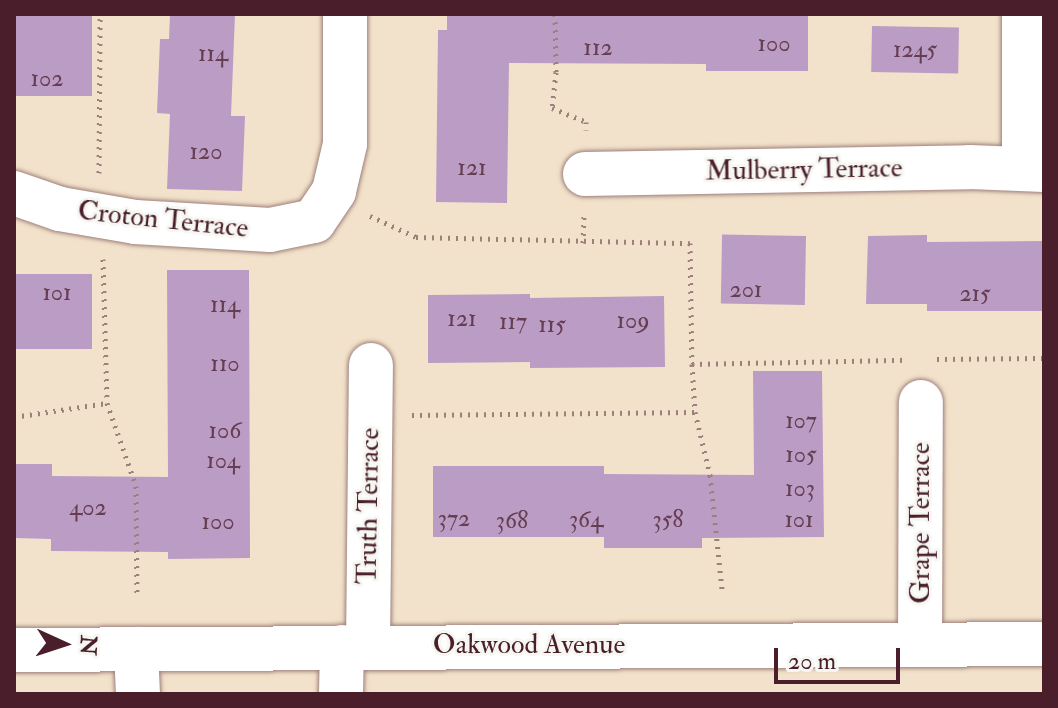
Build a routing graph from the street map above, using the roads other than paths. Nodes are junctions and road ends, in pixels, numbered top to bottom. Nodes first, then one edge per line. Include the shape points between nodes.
1 (345, 14) edge
2 (1024, 14) edge
3 (1034, 168) edge
4 (585, 174) road end
5 (14, 193) edge
6 (371, 365) dead end
7 (921, 402) dead end
8 (920, 644) junction
9 (1044, 644) edge
10 (355, 646) junction
11 (136, 649) junction
12 (14, 650) edge
13 (138, 694) edge
14 (341, 694) edge

1 - 5 street, Croton Terrace via 345,144 334,191 314,221 270,230 135,222 60,209
2 - 3 street
3 - 4 street, Mulberry Terrace
6 - 10 street, Truth Terrace
7 - 8 street, Grape Terrace
8 - 9 street, Oakwood Avenue
8 - 10 street, Oakwood Avenue
10 - 11 street, Oakwood Avenue
10 - 14 street, Truth Terrace
11 - 12 street, Oakwood Avenue
11 - 13 street

